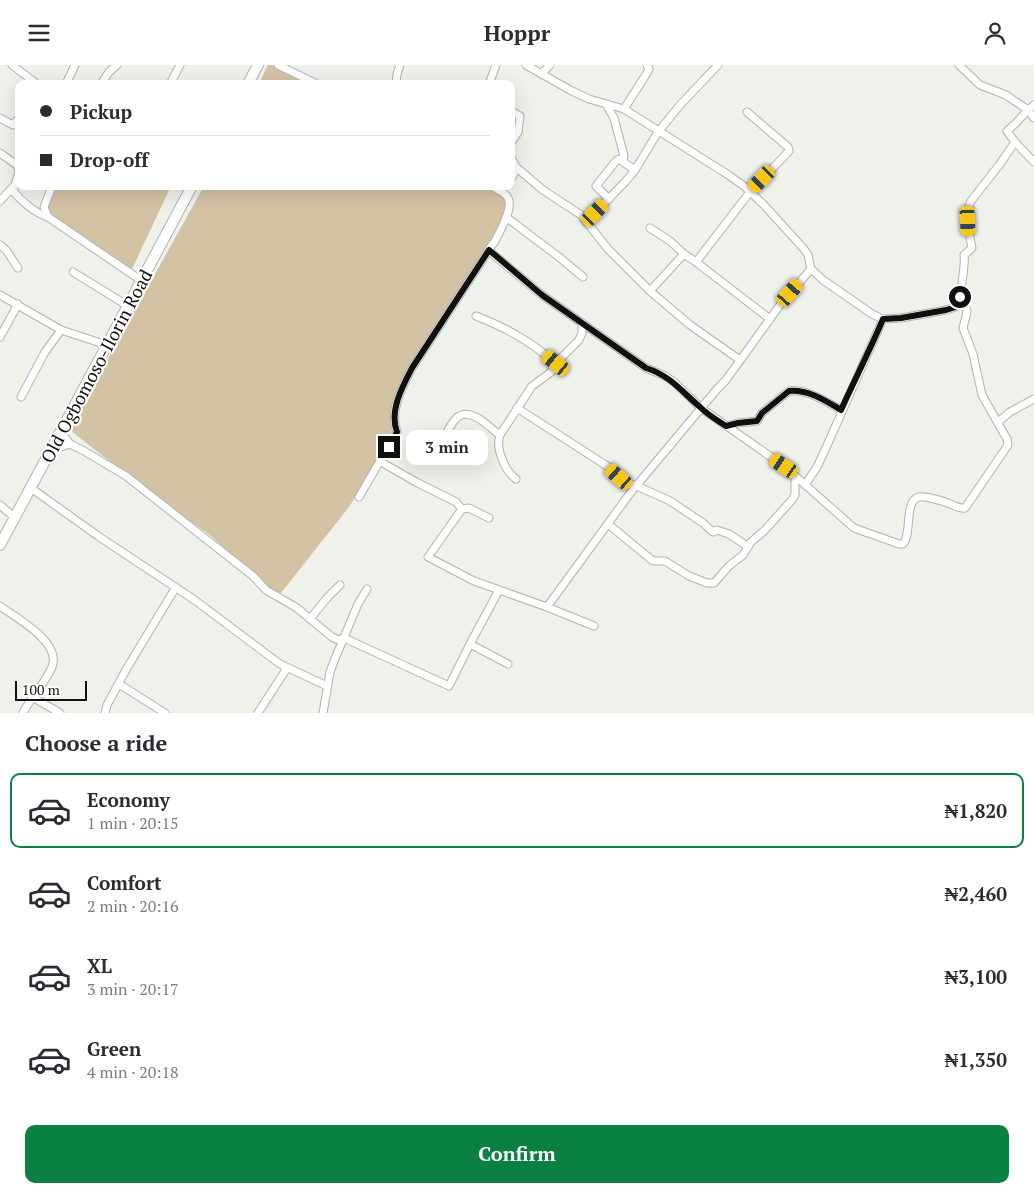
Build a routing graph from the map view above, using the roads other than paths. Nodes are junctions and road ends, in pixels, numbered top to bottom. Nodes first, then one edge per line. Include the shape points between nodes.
1 (75, 65) edge
2 (117, 65) edge
3 (180, 65) edge
4 (258, 65) edge
5 (278, 65) edge
6 (400, 65) edge
7 (496, 65) edge
8 (526, 65) edge
9 (550, 65) edge
10 (647, 65) edge
11 (959, 65) edge
12 (16, 66) edge
13 (713, 67) edge
14 (541, 74) junction
15 (32, 80) edge
16 (68, 80) edge
17 (104, 80) edge
18 (172, 80) edge
19 (250, 80) edge
20 (309, 80) edge
21 (396, 80) edge
22 (490, 80) edge
23 (606, 103) junction
24 (1031, 107) edge
25 (624, 109) junction
26 (747, 112) dead end
27 (515, 113) edge
28 (1034, 117) edge
29 (0, 118) edge
30 (15, 123) edge
31 (658, 132) junction
32 (515, 137) edge
33 (1015, 142) junction
34 (0, 153) edge
35 (623, 160) junction
36 (1034, 162) edge
37 (15, 164) edge
38 (515, 165) edge
39 (517, 168) junction
40 (635, 170) junction
41 (515, 172) edge
42 (15, 182) edge
43 (13, 187) junction
44 (50, 190) edge
45 (190, 190) edge
46 (506, 190) edge
47 (750, 192) junction
48 (609, 199) junction
49 (0, 201) edge
50 (48, 217) junction
51 (506, 217) junction
52 (587, 221) junction
53 (650, 228) dead end
54 (0, 245) edge
55 (489, 250) junction
56 (684, 254) junction
57 (696, 262) junction
58 (18, 268) dead end
59 (811, 269) junction
60 (73, 272) dead end
61 (583, 277) dead end
62 (142, 281) junction
63 (650, 291) junction
64 (0, 295) edge
65 (18, 304) junction
66 (962, 305) junction
67 (128, 306) junction
68 (476, 317) dead end
69 (770, 319) junction
70 (883, 319) junction
71 (582, 323) junction
72 (61, 330) junction
73 (0, 337) edge
74 (107, 345) junction
75 (740, 360) junction
76 (556, 363) junction
77 (21, 397) dead end
78 (1034, 399) edge
79 (517, 408) junction
80 (701, 408) junction
81 (841, 410) junction
82 (998, 422) junction
83 (726, 426) junction
84 (61, 431) junction
85 (500, 435) junction
86 (443, 439) dead end
87 (70, 444) junction
88 (51, 450) junction
89 (381, 461) junction
90 (796, 477) junction
91 (516, 479) dead end
92 (804, 485) junction
93 (637, 486) junction
94 (31, 488) junction
95 (359, 497) dead end
96 (0, 505) edge
97 (462, 509) junction
98 (14, 517) junction
99 (489, 518) dead end
100 (608, 524) junction
101 (0, 545) edge
102 (747, 546) junction
103 (340, 585) dead end
104 (176, 587) junction
105 (367, 589) dead end
106 (499, 590) junction
107 (0, 606) edge
108 (547, 607) junction
109 (310, 619) junction
110 (594, 626) dead end
111 (344, 638) junction
112 (470, 644) junction
113 (508, 664) dead end
114 (287, 668) junction
115 (119, 684) junction
116 (327, 686) junction
117 (34, 697) junction
118 (23, 713) edge
119 (60, 713) edge
120 (105, 713) edge
121 (166, 713) edge
122 (258, 713) edge
123 (322, 713) edge

1 - 16 street
2 - 17 street
3 - 18 street
4 - 19 highway
5 - 20 street
6 - 21 street
7 - 22 street
8 - 14 street
9 - 14 street
10 - 25 street via 647,73
11 - 24 street via 980,85
12 - 15 street
13 - 31 street
14 - 23 street via 577,93
23 - 25 street
23 - 35 street via 614,118
24 - 28 street
24 - 33 street via 1007,131
25 - 31 street
26 - 47 street via 789,151
27 - 32 street via 520,116
29 - 30 street via 11,125
31 - 40 street
31 - 47 street via 727,174
33 - 36 street
33 - 66 street via 968,209 972,248 964,255 960,285
34 - 37 street
35 - 40 street
35 - 48 street via 616,161 596,186
38 - 39 street
39 - 41 street
39 - 52 street
40 - 48 street
42 - 43 street
43 - 49 street
43 - 50 street via 17,196
44 - 50 street via 44,207
45 - 62 highway, Old Ogbomoso-Ilorin Road
46 - 51 street via 510,204
47 - 57 street
47 - 59 street via 804,249
48 - 52 street
50 - 62 street
51 - 55 street
51 - 61 street
52 - 63 street via 608,249
53 - 56 street
54 - 58 street
55 - 71 street via 542,295
55 - 89 street via 402,387 395,414 397,432
56 - 57 street
56 - 63 street
57 - 69 street
59 - 69 street
59 - 70 street
60 - 67 street
62 - 67 highway, Old Ogbomoso-Ilorin Road
63 - 75 street via 690,325
64 - 65 street
65 - 72 street
65 - 73 street
66 - 70 street
66 - 82 street via 967,312 964,332 973,354 982,395
67 - 74 highway, Old Ogbomoso-Ilorin Road
68 - 76 street via 496,323 526,339
69 - 75 street
70 - 81 street
71 - 76 street via 579,340
71 - 80 street via 646,368 674,382
72 - 74 street
72 - 77 street
74 - 84 highway, Old Ogbomoso-Ilorin Road
75 - 80 street
76 - 79 street via 550,373 532,386
78 - 82 street
79 - 85 street
79 - 93 street via 607,466 628,484
80 - 83 street
80 - 93 street
81 - 83 street via 813,395 789,391 757,421
81 - 92 street via 817,467
82 - 92 street via 1008,439 1008,447 968,506 959,508 950,503 916,498 903,544 854,528
83 - 90 street
84 - 87 street
84 - 88 highway, Old Ogbomoso-Ilorin Road
85 - 86 street via 476,417 465,414 456,419
85 - 91 street via 498,444 504,465
87 - 88 street
87 - 109 street via 126,476 253,575 266,590 297,607
88 - 94 highway, Old Ogbomoso-Ilorin Road
89 - 95 street
89 - 97 street via 456,502
90 - 92 street
90 - 102 street via 792,501
93 - 100 street
93 - 102 street via 670,501 713,532 729,534
94 - 98 highway, Old Ogbomoso-Ilorin Road
94 - 104 street
96 - 98 street
97 - 99 street via 468,508
97 - 106 street via 428,557
98 - 101 highway, Old Ogbomoso-Ilorin Road
100 - 102 street via 653,561 668,562 689,576 710,584 743,555
100 - 108 street
103 - 109 street
104 - 114 street
104 - 115 street
105 - 111 street
106 - 108 street
106 - 112 street
107 - 117 street via 39,634 54,657 52,667
108 - 110 street
109 - 111 street via 332,637
111 - 112 street via 449,686
111 - 116 street
112 - 113 street
114 - 116 street
114 - 122 street
115 - 120 street
115 - 121 street
116 - 123 street
117 - 118 street
117 - 119 street

